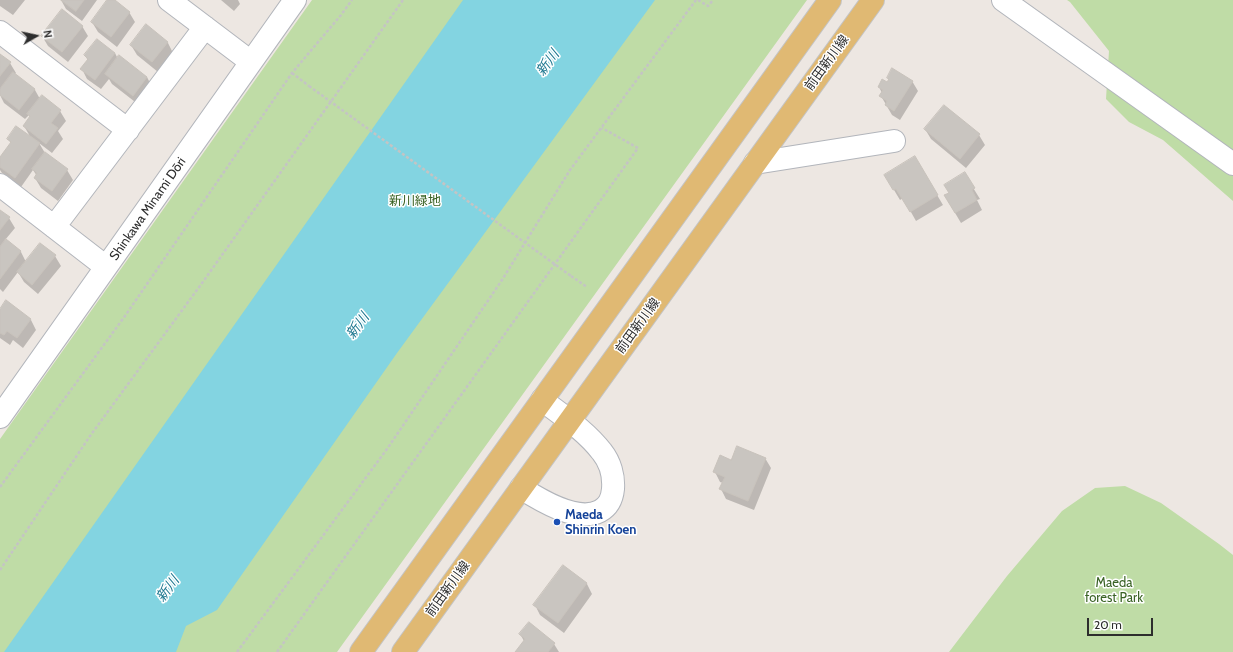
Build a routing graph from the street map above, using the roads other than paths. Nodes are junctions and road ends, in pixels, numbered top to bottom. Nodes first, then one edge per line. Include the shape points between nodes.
1 (169, 0) edge
2 (295, 0) edge
3 (830, 0) edge
4 (873, 0) edge
5 (1003, 0) edge
6 (205, 27) junction
7 (0, 32) edge
8 (251, 62) junction
9 (128, 130) junction
10 (894, 142) dead end
11 (755, 163) junction
12 (1233, 164) edge
13 (0, 185) edge
14 (54, 227) junction
15 (106, 267) junction
16 (8, 390) edge
17 (542, 400) junction
18 (0, 417) edge
19 (569, 421) junction
20 (521, 488) junction
21 (361, 652) edge
22 (403, 652) edge

1 - 6 street
2 - 8 street, Shinkawa Minami Dōri
3 - 17 main road
4 - 11 main road, 前田新川線
5 - 12 street
6 - 8 street
6 - 9 street
7 - 9 street
8 - 15 street, Shinkawa Minami Dōri
9 - 14 street
10 - 11 street
11 - 19 main road, 前田新川線
13 - 14 street
14 - 15 street
15 - 16 street, Shinkawa Minami Dōri
16 - 18 street, Shinkawa Minami Dōri
17 - 19 street
17 - 21 main road
19 - 20 main road, 前田新川線
19 - 20 street via 602,452 610,466 614,482 612,498 606,508 583,515 550,504
20 - 22 main road, 前田新川線

